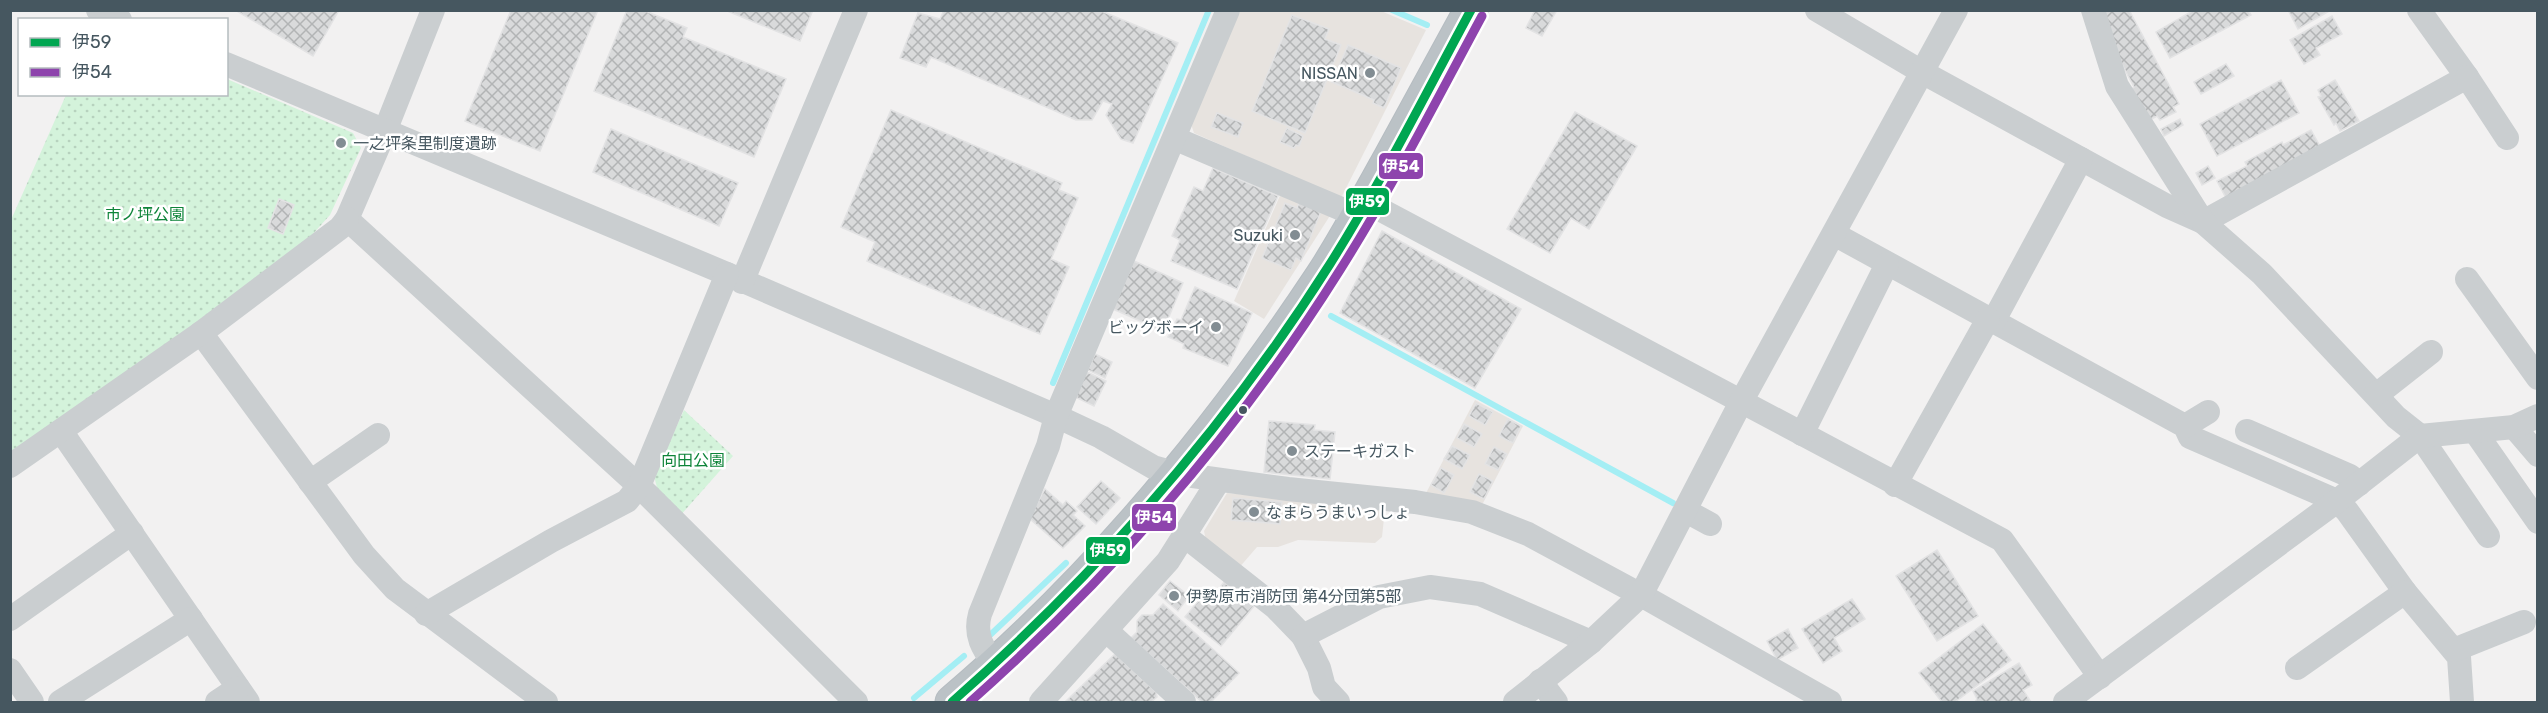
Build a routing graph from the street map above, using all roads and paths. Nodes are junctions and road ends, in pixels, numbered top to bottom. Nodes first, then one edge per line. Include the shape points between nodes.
1 (98, 10) edge
2 (433, 10) edge
3 (856, 10) edge
4 (1228, 10) edge
5 (1470, 10) edge
6 (1817, 10) edge
7 (1956, 10) edge
8 (2093, 10) edge
9 (2419, 10) edge
10 (116, 18) edge
11 (228, 65) edge
12 (1922, 72) junction
13 (2467, 77) junction
14 (385, 131) junction
15 (2507, 138) dead end
16 (1176, 139) junction
17 (2081, 159) junction
18 (1362, 209) junction
19 (346, 219) junction
20 (2204, 222) junction
21 (1834, 234) junction
22 (1887, 264) junction
23 (734, 278) junction
24 (2467, 279) dead end
25 (1990, 321) junction
26 (201, 333) junction
27 (2431, 352) dead end
28 (2538, 378) edge
29 (2376, 393) junction
30 (1742, 402) junction
31 (2208, 412) dead end
32 (1056, 416) junction
33 (2538, 416) edge
34 (2185, 426) junction
35 (2514, 428) junction
36 (2247, 431) dead end
37 (61, 432) junction
38 (2476, 433) junction
39 (1802, 434) junction
40 (378, 435) dead end
41 (2420, 436) junction
42 (2538, 455) edge
43 (10, 466) edge
44 (1178, 474) junction
45 (1219, 480) junction
46 (310, 482) junction
47 (2359, 484) junction
48 (1895, 485) junction
49 (639, 486) junction
50 (2337, 501) junction
51 (1686, 511) junction
52 (2538, 522) edge
53 (1710, 524) dead end
54 (132, 533) junction
55 (1185, 536) junction
56 (2488, 536) dead end
57 (2405, 592) junction
58 (1641, 595) junction
59 (426, 614) junction
60 (10, 619) edge
61 (191, 619) junction
62 (2524, 622) dead end
63 (1107, 631) junction
64 (1303, 636) junction
65 (1591, 642) junction
66 (2454, 650) junction
67 (995, 665) junction
68 (2311, 665) dead end
69 (10, 670) edge
70 (2100, 677) junction
71 (1540, 681) junction
72 (243, 695) edge
73 (1327, 697) edge
74 (23, 699) edge
75 (60, 702) edge
76 (217, 702) edge
77 (546, 702) edge
78 (856, 702) edge
79 (952, 702) edge
80 (1041, 702) edge
81 (1184, 702) edge
82 (1515, 702) edge
83 (1557, 702) edge
84 (1830, 702) edge
85 (2065, 702) edge
86 (2462, 702) edge

1 - 10 street
2 - 14 street
3 - 23 street
4 - 16 street
5 - 18 highway
6 - 12 street
7 - 12 street
8 - 20 street via 2117,86
9 - 13 street
11 - 14 street
12 - 17 street
12 - 21 street
13 - 15 street
13 - 20 street
14 - 19 street
14 - 23 street
16 - 18 street
16 - 32 street
17 - 20 street
17 - 25 street
18 - 30 street
18 - 44 highway via 1322,275
19 - 26 street via 340,228
19 - 49 street
20 - 29 street via 2262,274
21 - 22 street
21 - 30 street
22 - 25 street
22 - 39 street
23 - 32 street
23 - 49 street
24 - 28 street via 2475,305
25 - 34 street
25 - 48 street
26 - 37 street
26 - 46 street
27 - 29 street
29 - 41 street via 2396,417
30 - 39 street
30 - 51 street
31 - 34 street
32 - 44 street via 1154,467
32 - 67 street via 1048,446 977,624 983,649
33 - 35 street
34 - 50 street via 2190,437
35 - 38 street
35 - 42 street
36 - 47 street via 2350,476
37 - 43 street
37 - 54 street
38 - 41 street
38 - 52 street
39 - 48 street
40 - 46 street
41 - 47 street
41 - 56 street
44 - 45 street
44 - 67 highway
45 - 55 street
45 - 58 street via 1472,512 1527,534
46 - 59 street via 364,555
47 - 50 street
48 - 70 street via 2002,540
49 - 59 street via 627,501
49 - 78 street
50 - 57 street
50 - 70 street
51 - 53 street
51 - 58 street
54 - 60 street
54 - 61 street
55 - 63 street
55 - 64 street via 1275,607
57 - 66 street
57 - 68 street
58 - 65 street
58 - 84 street
59 - 77 street
61 - 72 street
61 - 75 street
62 - 66 street
63 - 80 street
63 - 81 street
64 - 65 street via 1379,597 1430,587 1480,594
64 - 73 street via 1319,668
65 - 71 street
66 - 86 street via 2459,657
67 - 79 highway
69 - 74 street
70 - 85 street
71 - 82 street
71 - 83 street
72 - 76 street

